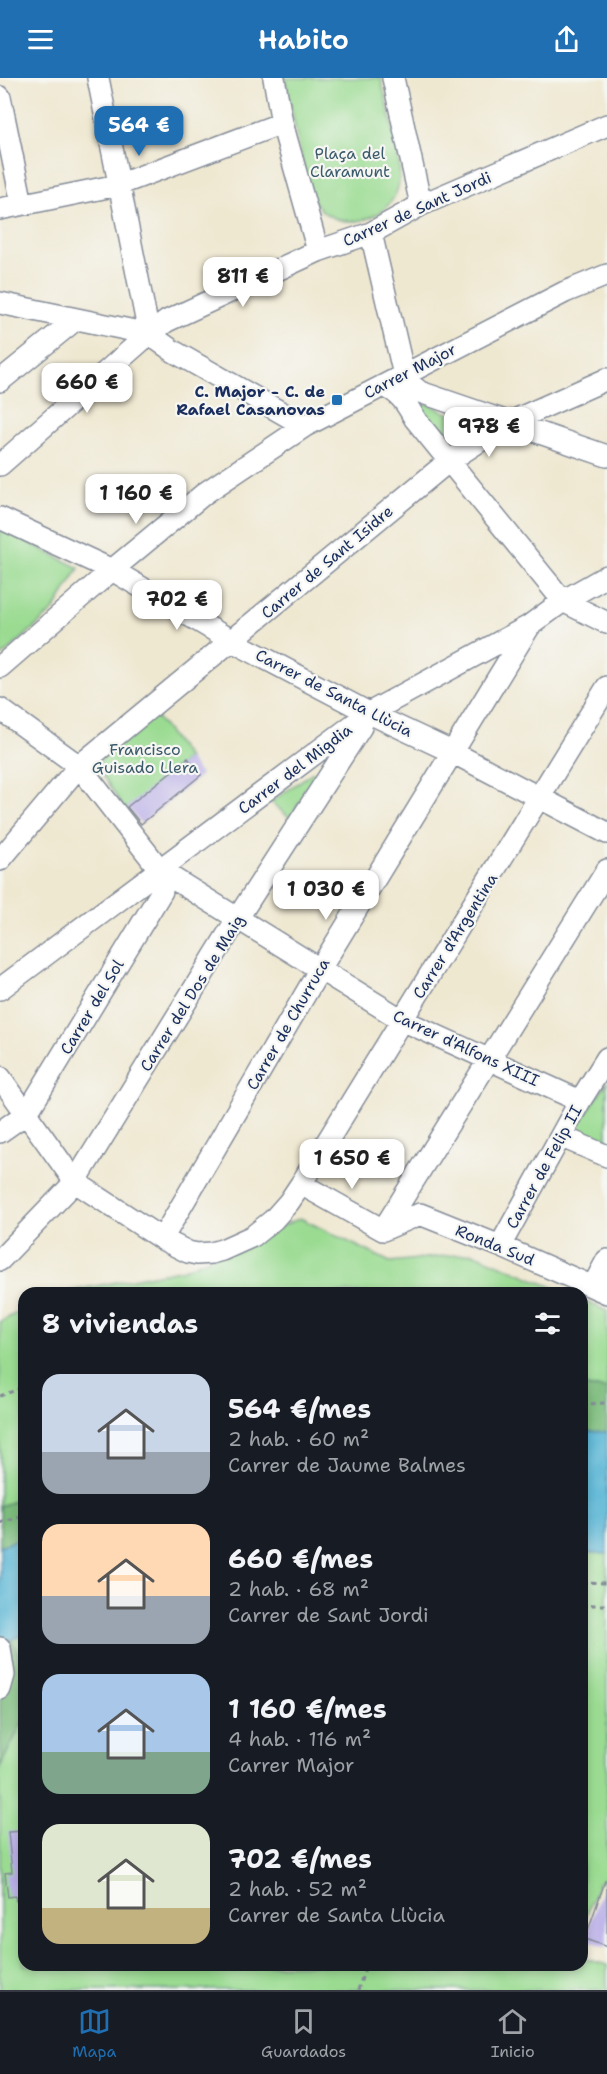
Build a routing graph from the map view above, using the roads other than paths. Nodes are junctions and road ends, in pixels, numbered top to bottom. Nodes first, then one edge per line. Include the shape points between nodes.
1 (98, 78) edge
2 (274, 78) edge
3 (393, 78) edge
4 (0, 97) edge
5 (282, 123) junction
6 (607, 126) edge
7 (118, 185) junction
8 (22, 204) junction
9 (421, 205) junction
10 (0, 209) edge
11 (371, 233) junction
12 (318, 251) junction
13 (607, 275) edge
14 (0, 303) edge
15 (75, 320) junction
16 (149, 334) junction
17 (396, 379) junction
18 (607, 379) edge
19 (0, 381) edge
20 (420, 392) junction
21 (415, 419) junction
22 (508, 423) junction
23 (305, 426) junction
24 (607, 456) edge
25 (449, 461) junction
26 (0, 465) edge
27 (0, 518) edge
28 (112, 570) junction
29 (607, 576) edge
30 (563, 601) junction
31 (607, 623) edge
32 (529, 626) junction
33 (232, 640) junction
34 (0, 667) edge
35 (607, 687) edge
36 (0, 709) edge
37 (369, 713) junction
38 (452, 752) junction
39 (79, 766) junction
40 (541, 797) junction
41 (607, 833) edge
42 (0, 860) edge
43 (607, 870) edge
44 (161, 871) junction
45 (237, 919) junction
46 (320, 969) junction
47 (0, 989) edge
48 (402, 1020) junction
49 (489, 1059) junction
50 (606, 1061) edge
51 (0, 1077) edge
52 (580, 1101) junction
53 (27, 1113) junction
54 (0, 1132) edge
55 (562, 1137) junction
56 (607, 1156) edge
57 (75, 1182) junction
58 (301, 1184) junction
59 (383, 1230) junction
60 (162, 1239) junction
61 (501, 1246) junction
62 (0, 1260) edge
63 (607, 1260) edge
64 (600, 1289) edge
65 (1, 1651) edge
66 (0, 1689) edge

1 - 7 street
2 - 5 street
3 - 9 street
4 - 8 street
5 - 7 street
5 - 12 street
6 - 9 street, Carrer de Sant Jordi
7 - 8 street
7 - 16 street
8 - 10 street
9 - 11 street, Carrer de Sant Jordi
11 - 12 street, Carrer de Sant Jordi
11 - 17 street
12 - 16 street, Carrer de Sant Jordi via 167,321
13 - 17 street, Carrer Major via 565,292
14 - 15 street
15 - 16 street
15 - 19 street
16 - 23 street
16 - 26 street, Carrer de Sant Jordi
17 - 20 street
17 - 21 street via 395,390
17 - 23 street, Carrer Major
18 - 22 street, Carrer de Sant Isidre
20 - 21 street via 414,401
20 - 22 street
21 - 25 street
22 - 24 street
22 - 25 street, Carrer de Sant Isidre
23 - 28 street, Carrer Major via 206,493
25 - 30 street
25 - 33 street, Carrer de Sant Isidre
27 - 28 street, Carrer de Santa Llùcia
28 - 33 street, Carrer de Santa Llùcia
28 - 34 street, Carrer Major
29 - 30 street, Carrer del Migdia
30 - 31 street
30 - 32 street, Carrer del Migdia
32 - 37 street, Carrer del Migdia
32 - 38 street, Carrer de Churruca
33 - 37 street, Carrer de Santa Llùcia
33 - 39 street, Carrer de Sant Isidre
35 - 40 street, Carrer d'Argentina
36 - 39 street, Carrer d'Alfons XIII
37 - 38 street, Carrer de Santa Llùcia
37 - 44 street, Carrer del Migdia
37 - 45 street, Carrer del Dos de Maig
38 - 40 street, Carrer de Santa Llùcia
38 - 46 street, Carrer de Churruca
39 - 42 street, Carrer de Sant Isidre
39 - 44 street, Carrer d'Alfons XIII
40 - 41 street, Carrer de Santa Llùcia
40 - 48 street, Carrer d'Argentina
43 - 49 street
44 - 45 street, Carrer d'Alfons XIII
44 - 47 street, Carrer del Migdia
44 - 53 street, Carrer del Sol via 162,891
45 - 46 street, Carrer d'Alfons XIII
45 - 57 street, Carrer del Dos de Maig
46 - 48 street, Carrer d'Alfons XIII
46 - 60 street, Carrer de Churruca
48 - 49 street, Carrer d'Alfons XIII
48 - 58 street, Carrer d'Argentina
49 - 52 street, Carrer d'Alfons XIII
49 - 59 street
50 - 52 street, Carrer de Felip II
51 - 53 street
52 - 55 street, Carrer de Felip II
53 - 54 street, Carrer del Sol
53 - 57 street
55 - 56 street
55 - 61 street, Carrer de Felip II
57 - 60 street, Carrer d'Argentina
57 - 62 street, Carrer del Dos de Maig
58 - 59 street
58 - 60 street, Carrer d'Argentina via 263,1228 243,1242 197,1254
59 - 61 street, Ronda Sud via 420,1214
61 - 64 street, Ronda Sud
63 - 64 street
65 - 66 street via 4,1675

